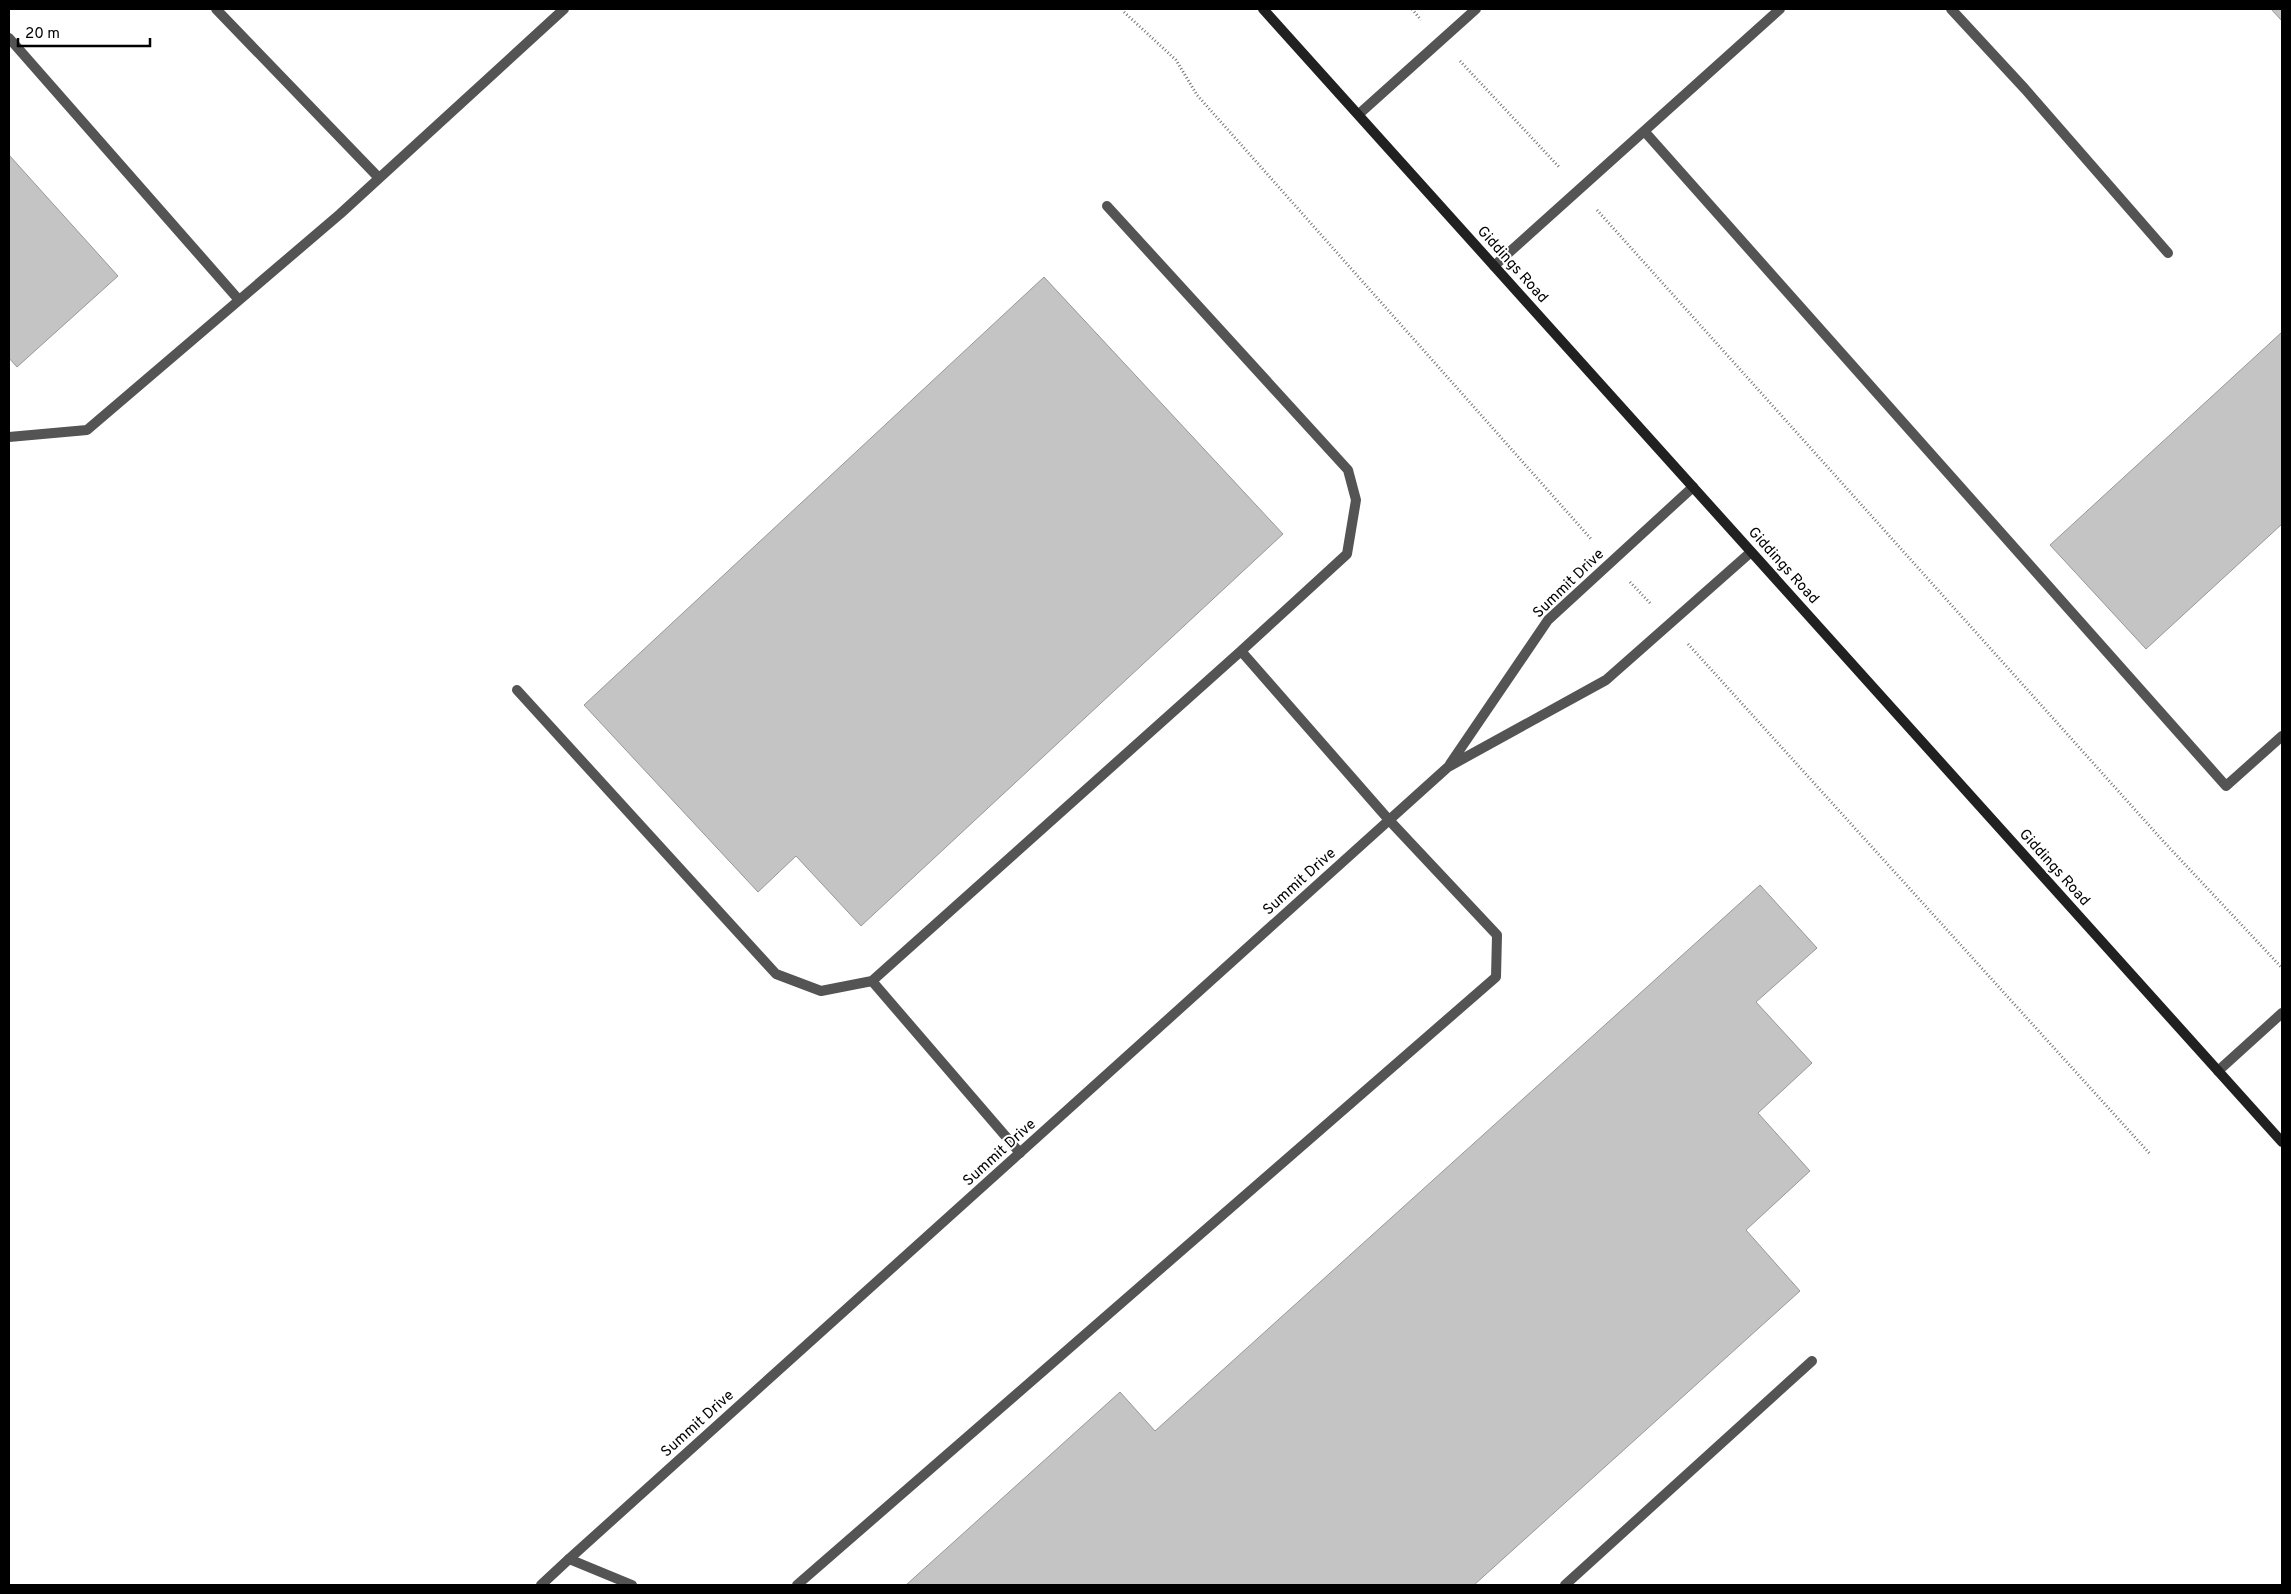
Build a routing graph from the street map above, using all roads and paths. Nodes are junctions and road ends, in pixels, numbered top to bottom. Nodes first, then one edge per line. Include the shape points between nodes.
1 (216, 9) edge
2 (564, 9) edge
3 (1263, 9) edge
4 (1412, 9) edge
5 (1476, 9) edge
6 (1780, 9) edge
7 (1951, 9) edge
8 (1124, 12) dead end
9 (9, 38) edge
10 (1442, 41) junction
11 (1358, 114) junction
12 (1645, 132) junction
13 (379, 178) junction
14 (1579, 190) junction
15 (1107, 206) dead end
16 (2168, 253) dead end
17 (1494, 266) junction
18 (239, 300) junction
19 (9, 437) edge
20 (1693, 487) junction
21 (1751, 552) junction
22 (1612, 561) junction
23 (1670, 624) junction
24 (1241, 650) junction
25 (517, 690) dead end
26 (2282, 736) edge
27 (1448, 767) junction
28 (1389, 820) junction
29 (2282, 968) edge
30 (872, 981) junction
31 (2282, 1013) edge
32 (2218, 1071) junction
33 (2282, 1142) edge
34 (1020, 1153) junction
35 (2151, 1154) dead end
36 (1812, 1361) dead end
37 (569, 1559) junction
38 (541, 1585) edge
39 (632, 1585) edge
40 (797, 1585) edge
41 (1565, 1585) edge

1 - 13 street
2 - 13 street
3 - 11 street, Giddings Road
4 - 10 path
5 - 10 street
6 - 12 street
7 - 16 street
8 - 22 path via 1176,60 1197,94
9 - 18 street
10 - 11 street
10 - 14 path
11 - 17 street, Giddings Road
12 - 14 street
12 - 26 street via 2226,786
13 - 18 street
14 - 17 street
14 - 29 path via 2164,842
15 - 24 street via 1348,470 1356,500 1347,554
17 - 20 street, Giddings Road
18 - 19 street via 87,430
20 - 21 street, Giddings Road
20 - 22 street, Summit Drive
21 - 23 street, Summit Drive
21 - 32 street, Giddings Road
22 - 23 path
22 - 27 street, Summit Drive via 1548,620
23 - 27 street, Summit Drive via 1606,680
23 - 35 path
24 - 28 street
24 - 30 street
25 - 30 street via 776,974 821,991
27 - 28 street, Summit Drive
28 - 34 street, Summit Drive
28 - 40 street via 1497,935 1496,977
30 - 34 street
31 - 32 street
32 - 33 street, Giddings Road
34 - 37 street, Summit Drive
36 - 41 street
37 - 38 street, Summit Drive
37 - 39 street

